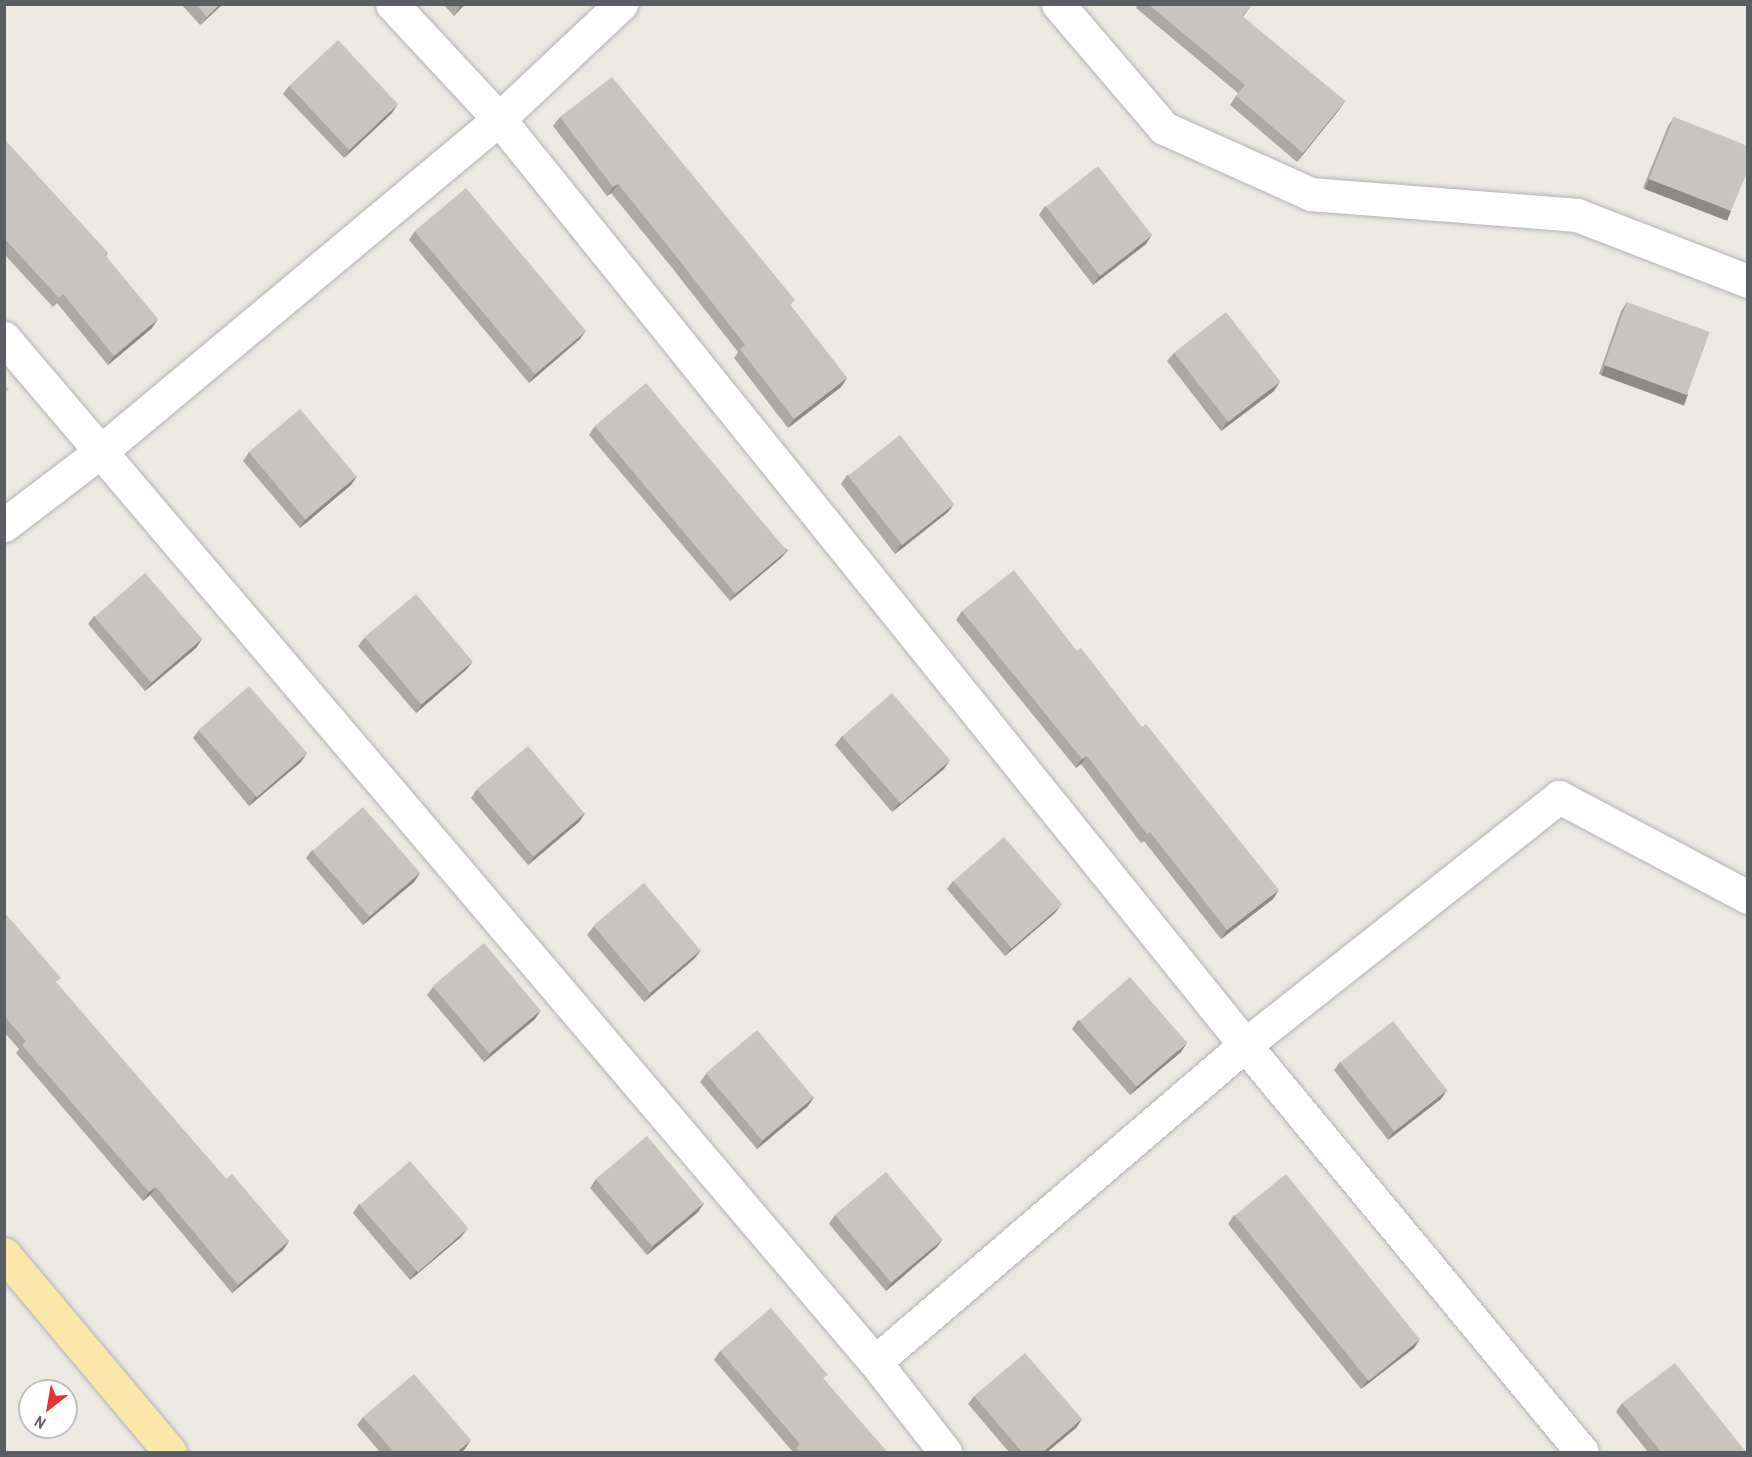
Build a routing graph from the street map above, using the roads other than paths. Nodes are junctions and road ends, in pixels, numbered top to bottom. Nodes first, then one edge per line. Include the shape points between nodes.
1 (392, 4) edge
2 (621, 4) edge
3 (1058, 4) edge
4 (499, 119) junction
5 (1748, 281) edge
6 (4, 338) edge
7 (101, 451) junction
8 (4, 525) edge
9 (1748, 897) edge
10 (1245, 1044) junction
11 (4, 1254) edge
12 (875, 1362) junction
13 (170, 1452) edge
14 (945, 1452) edge
15 (1582, 1452) edge

1 - 4 street
2 - 4 street
3 - 5 street via 1164,128 1311,194 1577,215
4 - 7 street
4 - 10 street
6 - 7 street
7 - 8 street
7 - 12 street
9 - 10 street via 1558,797
10 - 12 street
10 - 15 street
11 - 13 main road
12 - 14 street

